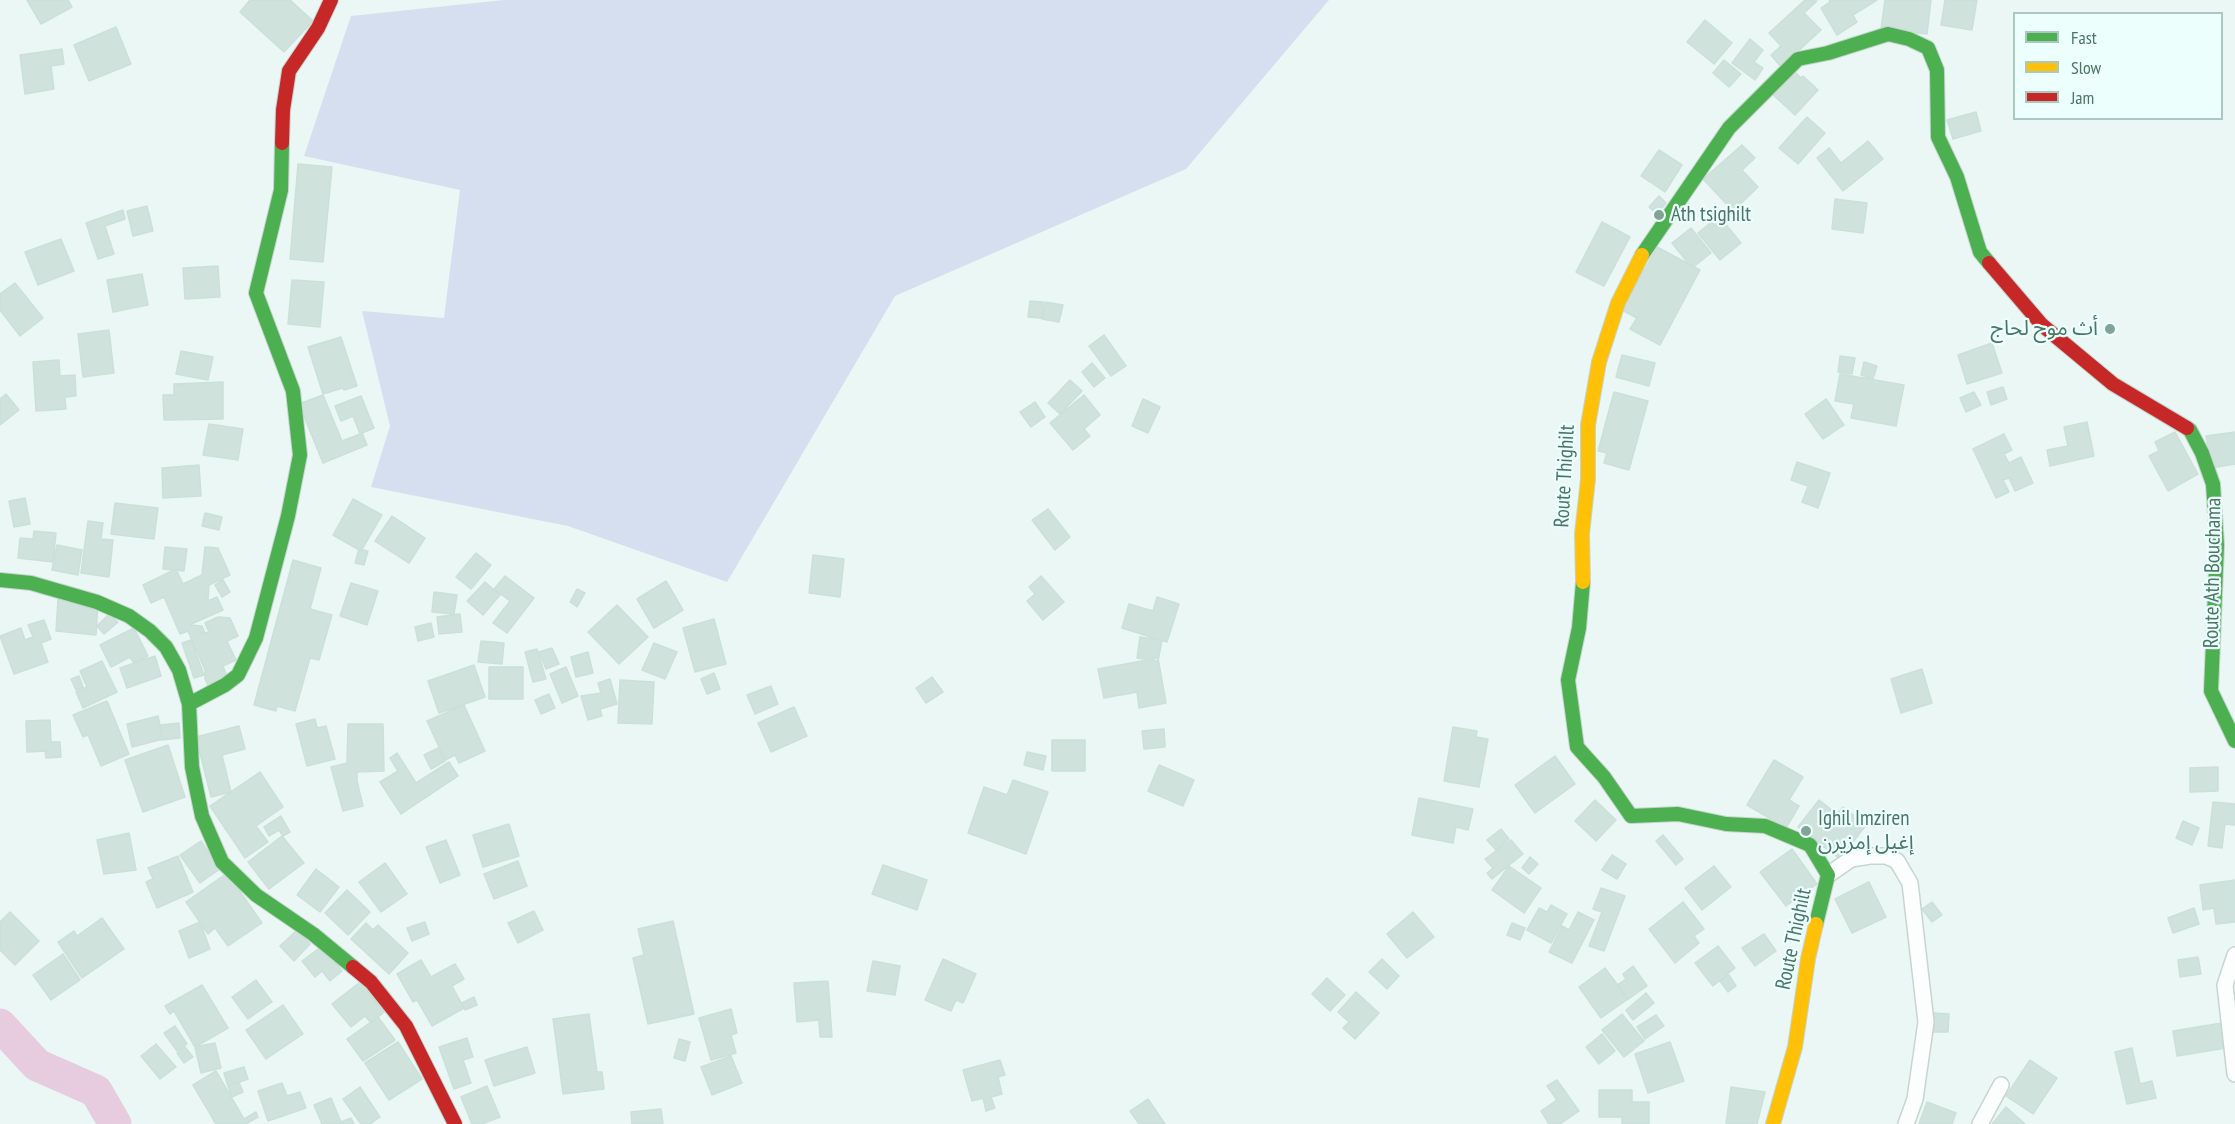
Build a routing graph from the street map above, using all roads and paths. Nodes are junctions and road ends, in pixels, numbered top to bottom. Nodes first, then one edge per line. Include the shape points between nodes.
1 (331, 0) edge
2 (1980, 252) joint
3 (0, 580) edge
4 (189, 705) junction
5 (2235, 741) edge
6 (1828, 875) junction
7 (2235, 955) edge
8 (2235, 1074) edge
9 (2001, 1085) dead end
10 (455, 1124) edge
11 (1773, 1124) edge
12 (1906, 1124) edge
13 (1980, 1124) edge

1 - 4 street via 290,71 283,110 281,190 256,293 293,391 300,455 288,516 256,638 238,675
2 - 5 street, Route Ath Bouchama via 2042,325 2114,384 2190,430 2202,453 2213,484 2217,545 2211,691
2 - 6 street, Route Thighilt via 1957,177 1938,137 1937,70 1928,48 1888,34 1798,59 1729,128 1645,248 1618,303 1599,362 1588,425 1582,534 1584,580 1568,680 1577,747 1631,816 1678,814 1726,824 1765,826 1810,845
3 - 4 street via 31,583 97,602 129,616 165,647 179,670
4 - 10 street via 192,767 202,816 222,861 256,895 371,982 406,1026
6 - 11 street, Route Thighilt via 1808,959 1795,1047
6 - 12 street via 1851,859 1886,856 1897,861 1910,883 1926,1022 1915,1099
7 - 8 street via 2225,986
9 - 13 street

